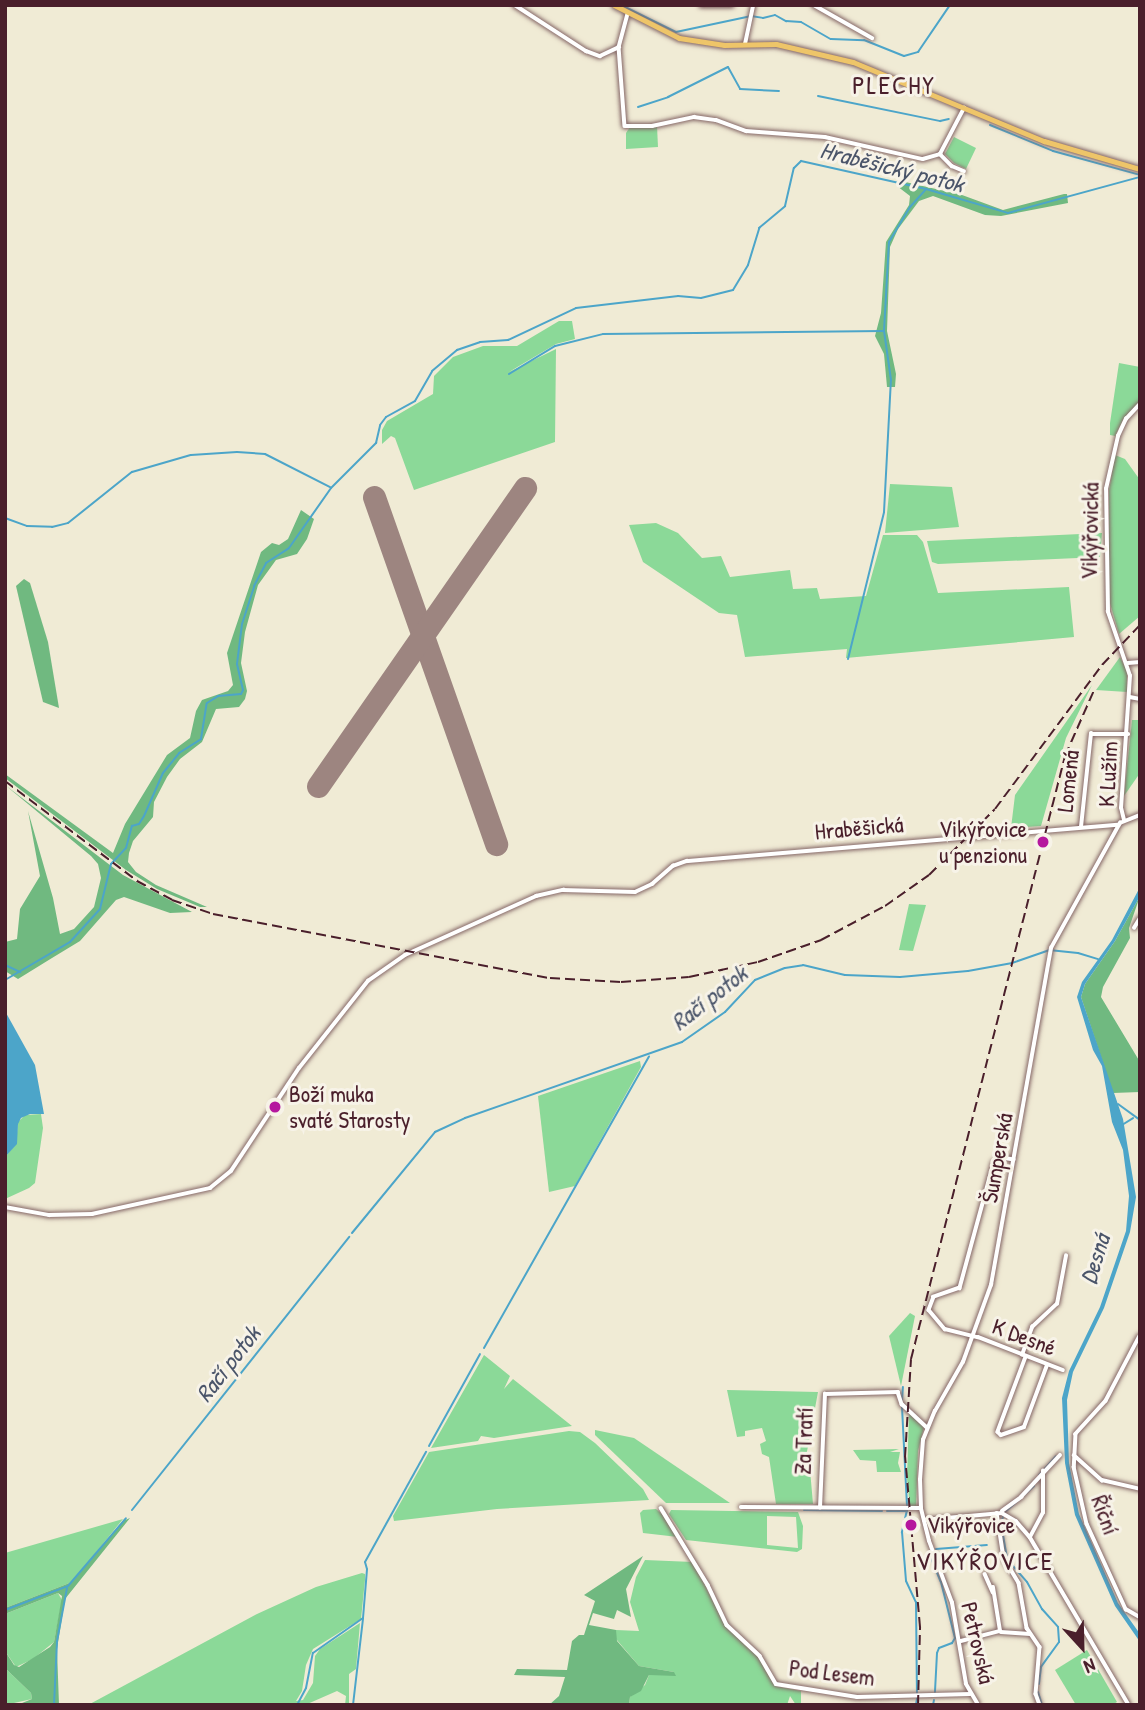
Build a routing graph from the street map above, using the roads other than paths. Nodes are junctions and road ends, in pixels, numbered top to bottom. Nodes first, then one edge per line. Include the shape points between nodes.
1 (515, 5) edge
2 (614, 5) edge
3 (701, 5) edge
4 (732, 5) edge
5 (754, 5) edge
6 (814, 5) edge
7 (628, 14) junction
8 (872, 38) dead end
9 (745, 44) junction
10 (619, 47) junction
11 (964, 108) junction
12 (940, 154) junction
13 (1140, 169) edge
14 (964, 171) dead end
15 (1140, 404) edge
16 (1140, 662) edge
17 (1128, 663) junction
18 (1130, 697) junction
19 (1140, 699) edge
20 (1128, 733) junction
21 (1138, 816) edge
22 (1124, 820) junction
23 (1119, 825) junction
24 (1081, 828) junction
25 (1140, 918) edge
26 (1133, 928) dead end
27 (1014, 1160) junction
28 (5, 1207) edge
29 (1066, 1256) dead end
30 (973, 1336) junction
31 (1140, 1336) edge
32 (1024, 1356) junction
33 (1047, 1365) junction
34 (1063, 1370) dead end
35 (928, 1427) junction
36 (1060, 1455) dead end
37 (1074, 1455) junction
38 (1041, 1472) junction
39 (1140, 1489) edge
40 (741, 1507) dead end
41 (661, 1508) dead end
42 (820, 1508) junction
43 (921, 1508) junction
44 (1001, 1513) junction
45 (924, 1520) junction
46 (1030, 1537) junction
47 (985, 1574) dead end
48 (1140, 1617) edge
49 (1000, 1632) junction
50 (1030, 1634) junction
51 (961, 1640) junction
52 (970, 1694) junction
53 (978, 1705) edge
54 (1040, 1705) edge
55 (1129, 1705) edge

1 - 10 street via 586,51 600,55
2 - 7 main road
3 - 4 street
5 - 9 street
6 - 8 street
7 - 9 main road via 680,38
7 - 10 street
9 - 11 main road via 804,48 853,62
10 - 12 street via 625,126 694,117 746,131 825,137 923,159
11 - 12 street
11 - 13 main road via 1053,144
12 - 14 street
15 - 17 street, Vikýřovická via 1118,436 1106,489 1108,615
16 - 17 street
17 - 18 street, Vikýřovická
18 - 19 street
18 - 20 street, Vikýřovická
20 - 22 street, K Lužím via 1121,808
20 - 24 street, Lomená via 1091,734
21 - 22 street
22 - 23 street, Šumperská
23 - 24 street, Hraběšická
23 - 27 street, Šumperská via 1051,950
24 - 28 street, Hraběšická via 687,862 626,894 552,892 501,910 387,965 359,990 299,1068 231,1171 210,1188 92,1214 49,1215
25 - 26 street
27 - 30 street, Šumperská via 993,1277
27 - 30 street, K Desné via 1000,1158 993,1164 960,1288 934,1297 929,1307 945,1329
29 - 32 street via 1057,1304 1032,1327
30 - 32 street, K Desné
30 - 35 street, Šumperská
31 - 37 street via 1106,1401 1076,1434
32 - 33 street, K Desné
32 - 33 street via 1001,1435 1024,1427
33 - 34 street, K Desné
35 - 42 street, Za Tratí via 902,1404 898,1392 825,1394
35 - 43 street, Šumperská via 921,1453
36 - 38 street
37 - 39 street via 1102,1480
37 - 48 street, Říční via 1075,1481 1087,1524 1126,1609
38 - 44 street
38 - 46 street via 1043,1513
40 - 42 street
41 - 52 street, Pod Lesem via 727,1625 760,1656 776,1684 857,1697
42 - 43 street, Za Tratí
43 - 45 street, Petrovská
44 - 45 street
44 - 46 street
44 - 50 street via 1004,1558 1019,1583
45 - 51 street, Petrovská
46 - 55 street
47 - 49 street via 994,1591
49 - 50 street
49 - 51 street
50 - 54 street via 1041,1652 1035,1694
51 - 52 street, Petrovská
52 - 53 street, Petrovská

